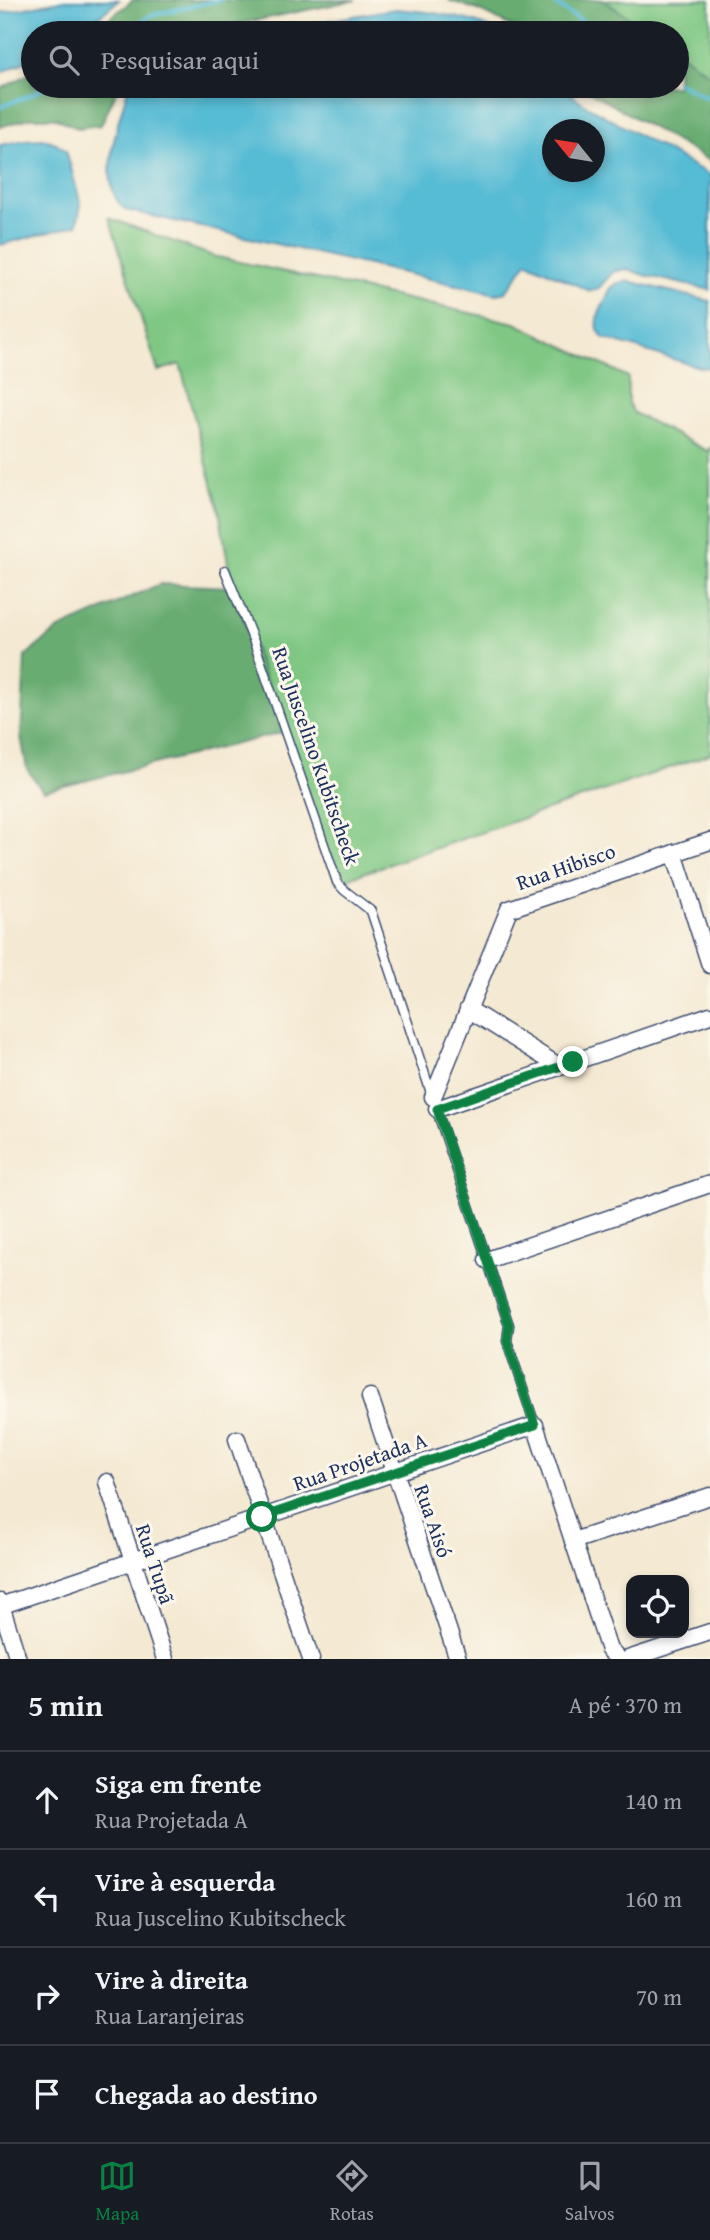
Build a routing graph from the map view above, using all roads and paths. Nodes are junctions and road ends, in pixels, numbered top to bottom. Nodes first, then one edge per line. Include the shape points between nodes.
1 (225, 570) dead end
2 (710, 841) edge
3 (674, 853) junction
4 (710, 965) edge
5 (468, 1009) junction
6 (710, 1015) edge
7 (560, 1067) junction
8 (435, 1103) junction
9 (710, 1184) edge
10 (487, 1260) junction
11 (370, 1397) dead end
12 (535, 1425) junction
13 (237, 1439) dead end
14 (394, 1472) junction
15 (107, 1482) dead end
16 (710, 1496) edge
17 (262, 1517) junction
18 (573, 1541) junction
19 (131, 1561) junction
20 (0, 1605) edge
21 (710, 1632) edge
22 (18, 1659) edge
23 (165, 1659) edge
24 (311, 1659) edge
25 (458, 1659) edge
26 (618, 1659) edge
27 (628, 1659) edge

1 - 8 lane, Rua Juscelino Kubitscheck via 337,882 370,911
2 - 3 street, Rua Hibisco
3 - 4 street
3 - 5 street, Rua Hibisco via 509,909
5 - 7 street
5 - 8 street, Rua Hibisco
6 - 7 street
7 - 8 street
8 - 10 lane, Rua Juscelino Kubitscheck
9 - 10 street
10 - 12 lane, Rua Juscelino Kubitscheck
11 - 14 street, Rua Aisó
12 - 14 street, Rua Projetada A
12 - 18 street, Rua Juscelino Kubitscheck
13 - 17 street
14 - 17 street, Rua Projetada A
14 - 25 street, Rua Aisó
15 - 19 street, Rua Tupã
16 - 18 street
17 - 19 street, Rua Projetada A
17 - 24 street
18 - 26 street, Rua Juscelino Kubitscheck via 609,1650
19 - 20 street, Rua Projetada A
19 - 23 street, Rua Tupã
20 - 22 street
21 - 27 street

